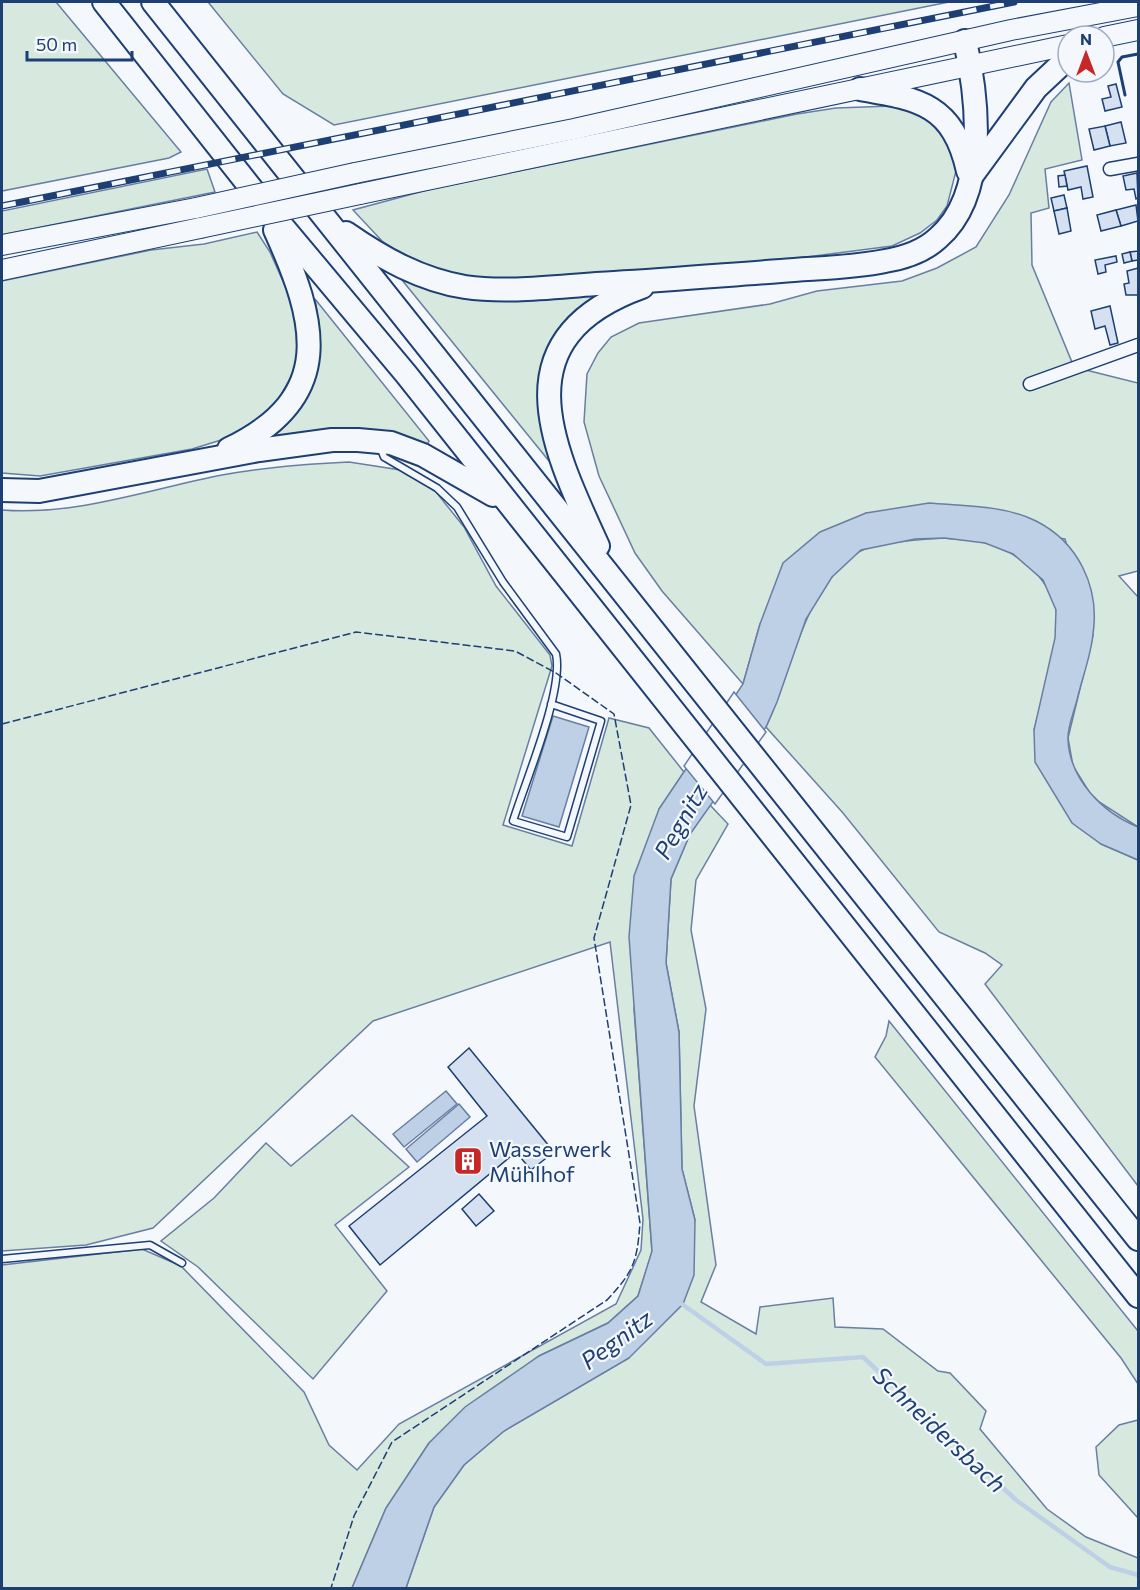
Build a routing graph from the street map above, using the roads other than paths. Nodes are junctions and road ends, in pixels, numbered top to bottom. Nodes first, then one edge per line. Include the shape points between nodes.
1 (104, 2) edge
2 (153, 2) edge
3 (1138, 6) edge
4 (1138, 30) edge
5 (1116, 35) edge
6 (965, 41) junction
7 (1056, 48) edge
8 (970, 66) junction
9 (1056, 69) edge
10 (860, 89) junction
11 (1138, 164) edge
12 (1110, 169) dead end
13 (970, 178) junction
14 (262, 202) junction
15 (328, 220) junction
16 (2, 245) edge
17 (2, 270) edge
18 (663, 280) junction
19 (1138, 345) edge
20 (1030, 384) dead end
21 (377, 441) junction
22 (209, 459) junction
23 (2, 490) edge
24 (508, 505) junction
25 (613, 578) junction
26 (551, 704) junction
27 (1138, 1239) edge
28 (2, 1259) edge
29 (182, 1263) dead end
30 (1138, 1296) edge

1 - 14 highway
2 - 15 highway
3 - 6 main road
4 - 5 main road
6 - 8 highway
6 - 16 main road, bridge via 574,129
7 - 8 main road
8 - 10 main road
8 - 13 highway via 976,111
9 - 13 highway via 1036,88
10 - 13 highway via 921,101 938,113 959,143
10 - 17 main road, bridge
11 - 12 street
13 - 18 highway via 962,207 951,224 937,239 907,256 858,265
14 - 22 highway via 307,315 308,363 290,404 271,426
14 - 24 highway via 406,374
15 - 18 highway via 410,270 465,287 495,289
15 - 25 highway
18 - 25 highway via 619,295 594,309 571,329 555,358 549,382 552,435
19 - 20 street
21 - 22 highway via 333,440
21 - 24 highway via 423,455
21 - 26 lane via 384,457 437,488 457,507 503,582 556,654
22 - 23 highway via 39,491
24 - 30 highway
25 - 27 highway
26 - 26 lane via 513,821 567,837 601,721
28 - 29 lane via 150,1245

